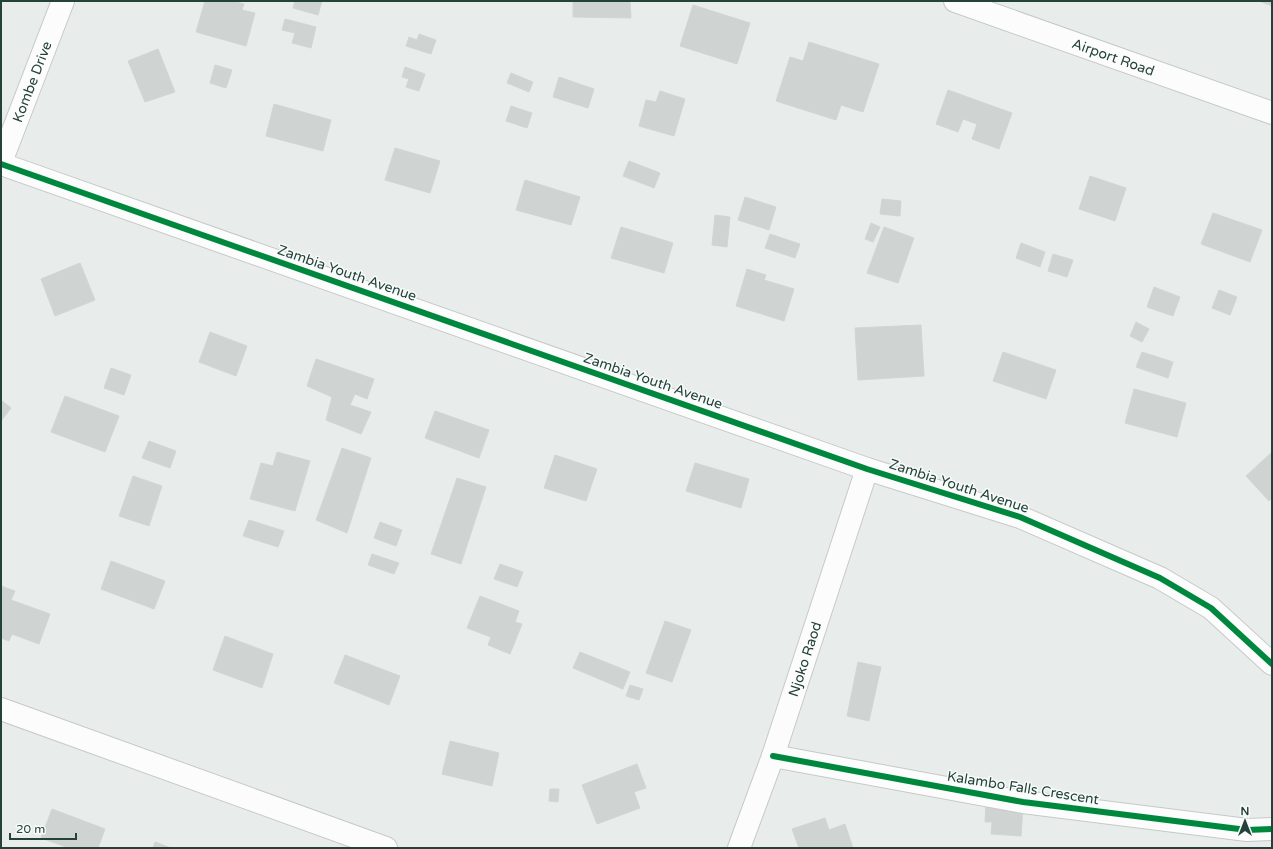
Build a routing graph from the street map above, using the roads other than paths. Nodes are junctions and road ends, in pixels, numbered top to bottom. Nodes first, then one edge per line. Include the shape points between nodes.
1 (63, 1) edge
2 (955, 1) edge
3 (1272, 113) edge
4 (1, 163) edge
5 (867, 469) junction
6 (1272, 664) edge
7 (1, 709) edge
8 (773, 756) junction
9 (1272, 829) edge
10 (386, 848) edge
11 (739, 848) edge

1 - 4 street, Kombe Drive
2 - 3 street, Airport Road
4 - 5 street, Zambia Youth Avenue
5 - 6 street, Zambia Youth Avenue via 1020,517 1160,578 1212,608
5 - 8 street, Njoko Raod
7 - 10 street
8 - 9 street, Kalambo Falls Crescent via 1024,802 1231,828
8 - 11 street, Njoko Raod

